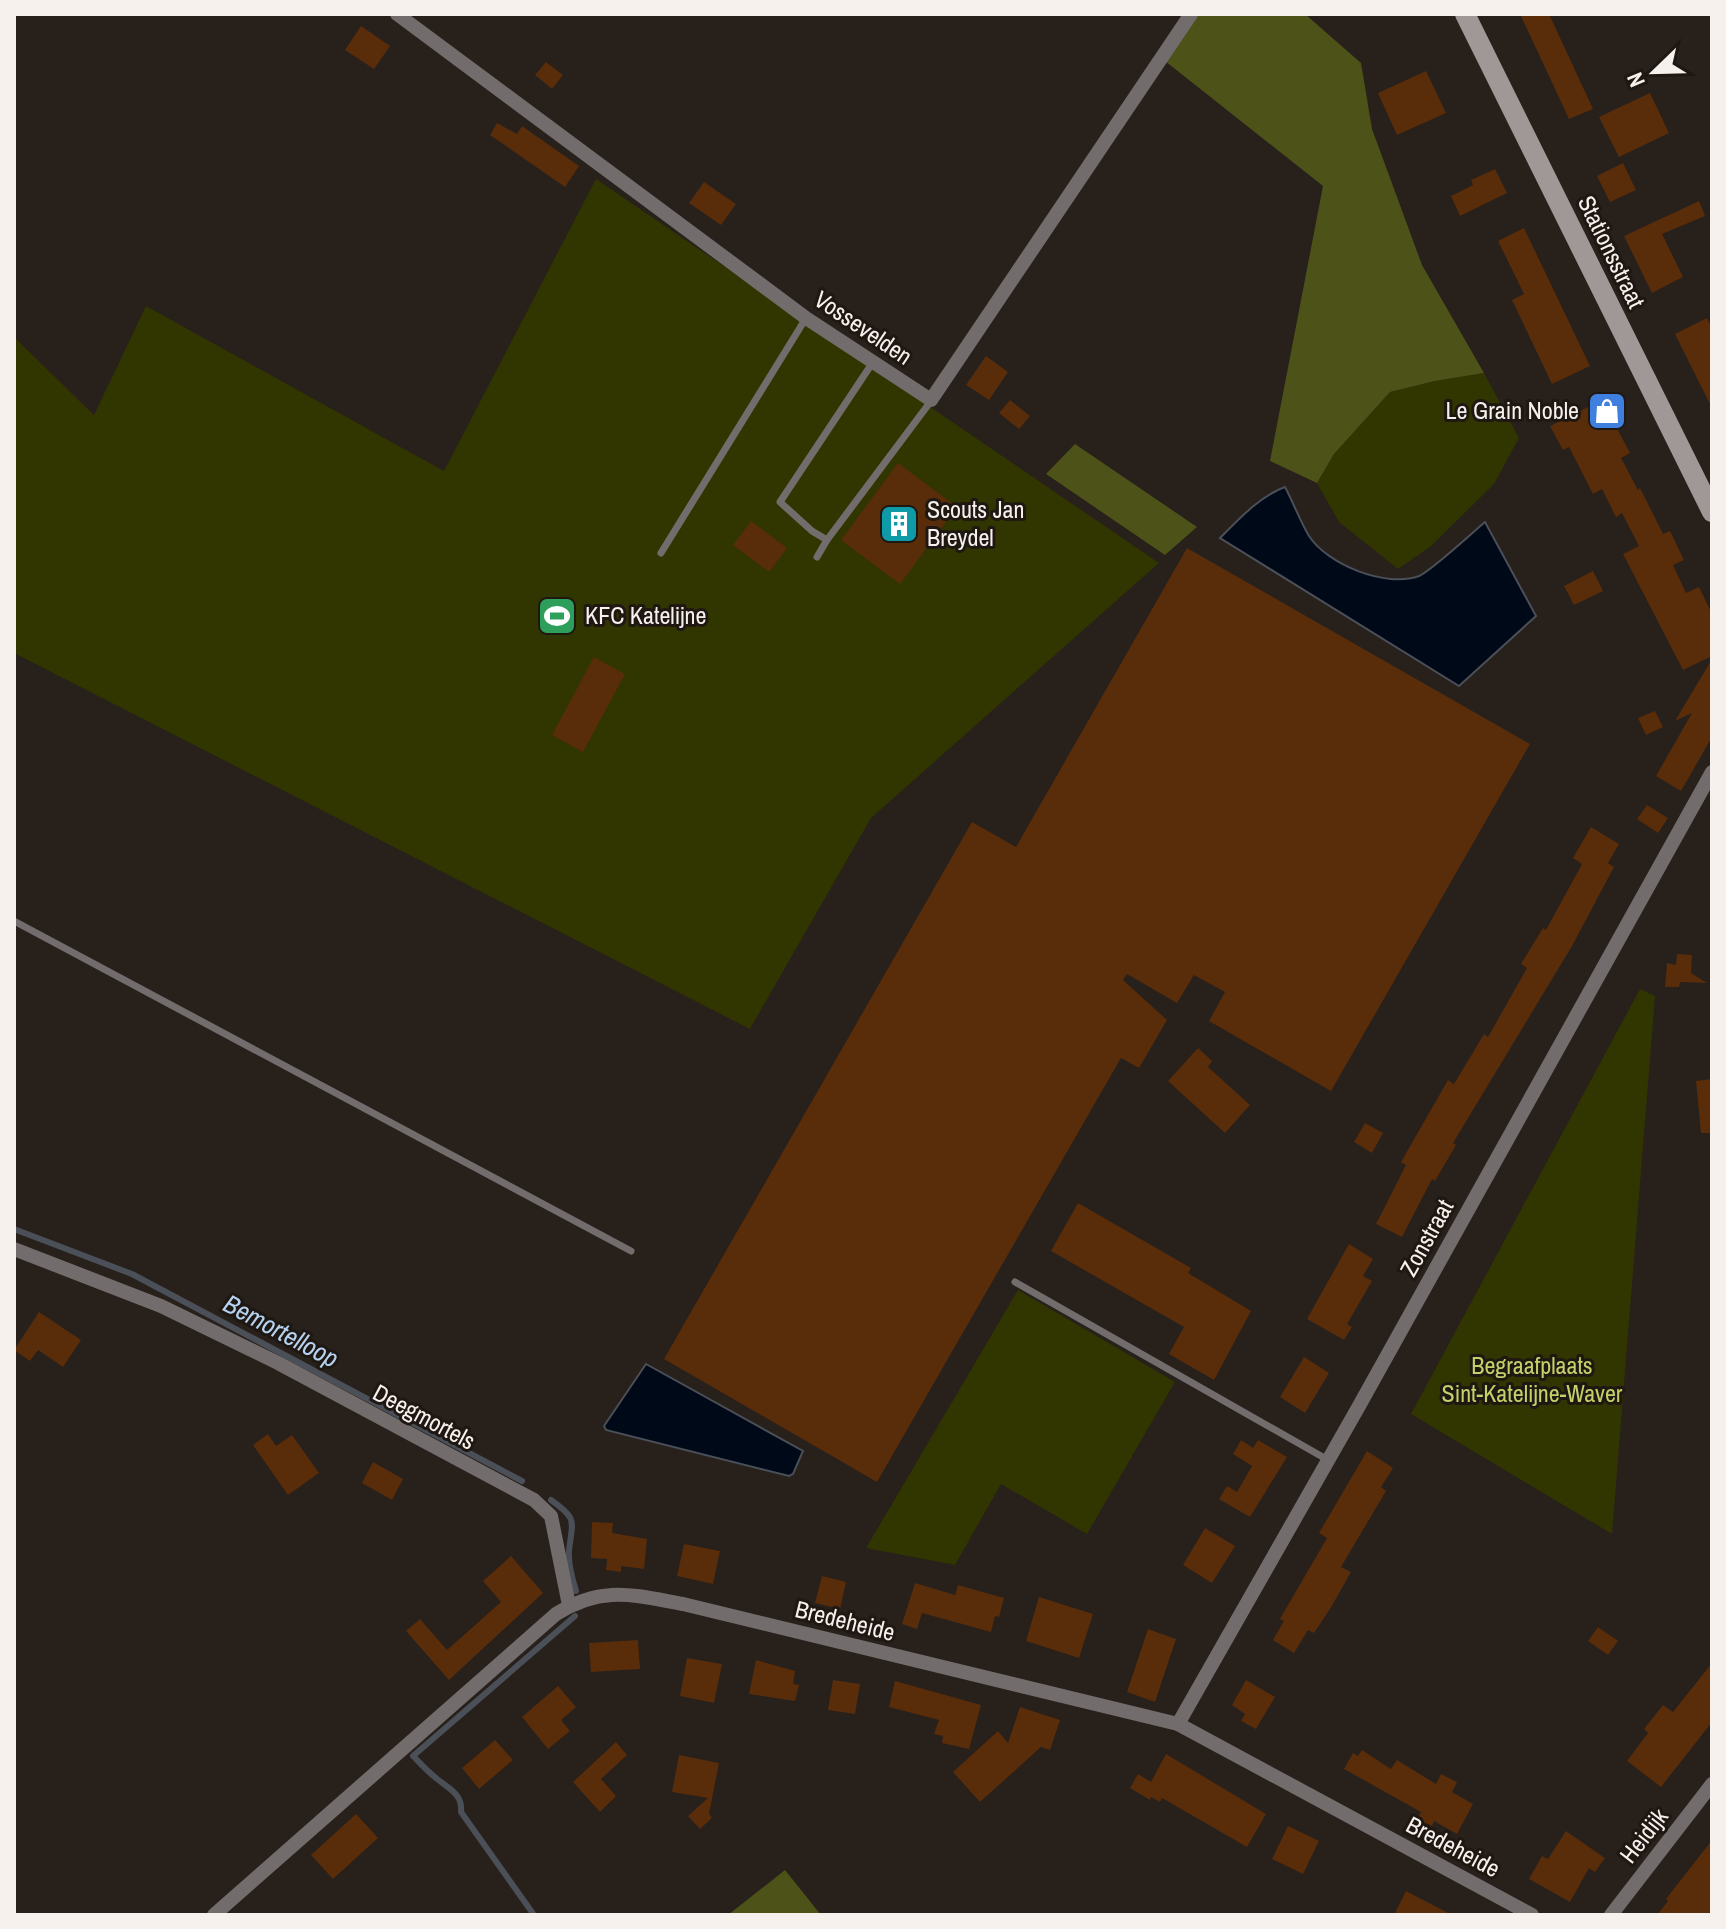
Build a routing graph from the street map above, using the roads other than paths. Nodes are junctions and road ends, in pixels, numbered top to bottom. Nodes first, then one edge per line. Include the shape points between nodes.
1 (397, 14) edge
2 (1191, 14) edge
3 (1465, 14) edge
4 (806, 318) junction
5 (873, 362) junction
6 (931, 400) junction
7 (1712, 512) edge
8 (827, 540) junction
9 (661, 553) dead end
10 (817, 557) dead end
11 (1712, 772) edge
12 (14, 921) edge
13 (14, 1249) edge
14 (631, 1251) dead end
15 (1015, 1282) dead end
16 (1328, 1460) junction
17 (569, 1605) junction
18 (1178, 1724) junction
19 (1712, 1784) edge
20 (214, 1915) edge
21 (1532, 1915) edge
22 (1611, 1915) edge

1 - 4 street, Vossevelden
2 - 6 street
3 - 7 street, Stationsstraat
4 - 5 street, Vossevelden
4 - 9 lane
5 - 6 street, Vossevelden
5 - 8 lane via 780,502
6 - 8 lane
8 - 10 lane
11 - 16 street, Zonstraat
12 - 14 lane
13 - 17 street, Deegmortels via 161,1306 534,1500 551,1516
15 - 16 lane
16 - 18 street, Zonstraat
17 - 18 street, Bredeheide via 619,1592 683,1604
17 - 20 street, Bredeheide
18 - 21 street, Bredeheide
19 - 22 street, Heidijk

